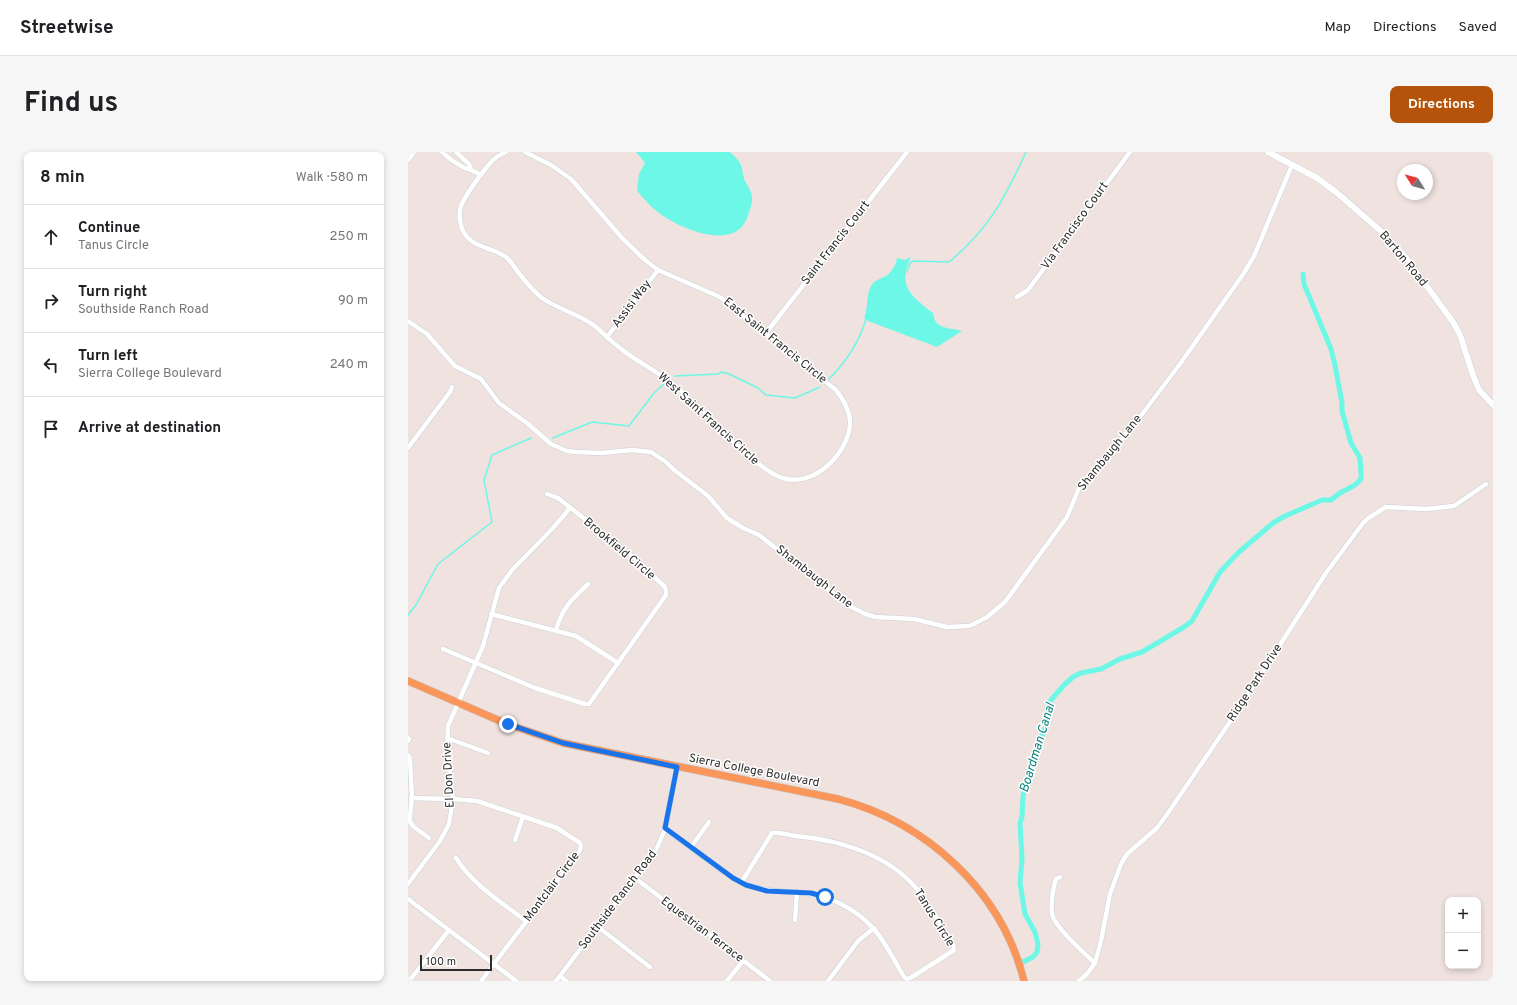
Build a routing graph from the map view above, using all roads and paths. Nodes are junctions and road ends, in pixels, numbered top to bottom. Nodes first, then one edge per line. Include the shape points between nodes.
1 (413, 152) edge
2 (443, 152) edge
3 (456, 152) edge
4 (506, 152) edge
5 (525, 152) edge
6 (907, 152) edge
7 (1130, 152) edge
8 (1268, 152) edge
9 (408, 159) edge
10 (452, 160) junction
11 (1292, 164) junction
12 (471, 169) junction
13 (481, 175) junction
14 (658, 270) junction
15 (1017, 297) dead end
16 (408, 321) edge
17 (766, 334) junction
18 (607, 337) junction
19 (452, 387) dead end
20 (1493, 405) edge
21 (408, 448) edge
22 (837, 455) joint
23 (1486, 484) dead end
24 (547, 494) dead end
25 (570, 508) junction
26 (588, 584) dead end
27 (491, 614) junction
28 (556, 630) junction
29 (443, 649) dead end
30 (475, 663) junction
31 (618, 663) junction
32 (408, 681) edge
33 (458, 702) junction
34 (408, 738) edge
35 (447, 738) junction
36 (408, 741) edge
37 (488, 754) dead end
38 (408, 755) edge
39 (677, 767) junction
40 (411, 798) junction
41 (453, 798) junction
42 (523, 817) junction
43 (709, 822) dead end
44 (409, 823) edge
45 (665, 828) junction
46 (429, 838) dead end
47 (515, 840) dead end
48 (691, 847) junction
49 (456, 858) dead end
50 (1060, 876) dead end
51 (635, 878) junction
52 (741, 883) junction
53 (408, 884) edge
54 (797, 892) junction
55 (408, 899) edge
56 (795, 920) dead end
57 (526, 921) junction
58 (598, 927) junction
59 (874, 928) junction
60 (448, 930) junction
61 (743, 960) junction
62 (1095, 963) junction
63 (494, 964) junction
64 (650, 967) dead end
65 (560, 976) junction
66 (409, 981) edge
67 (481, 981) edge
68 (516, 981) edge
69 (556, 981) edge
70 (566, 981) edge
71 (727, 981) edge
72 (770, 981) edge
73 (828, 981) edge
74 (1024, 981) edge
75 (1079, 981) edge

1 - 9 street
2 - 10 street
3 - 10 street
3 - 12 street
4 - 13 street via 493,160
5 - 14 street, East Saint Francis Circle via 571,178 623,239
6 - 17 street, Saint Francis Court
7 - 15 street, Via Francisco Court via 1028,290
8 - 11 street, Barton Road
10 - 12 street
11 - 16 street, Shambaugh Lane via 1254,256 1180,364 1140,417 1079,488 1067,517 1005,602 987,617 969,626 947,627 914,619 875,616 856,610 759,535 727,518 708,496 651,452 588,452 567,450 551,444 527,422 499,403 481,379 455,366 427,334
11 - 20 street, Barton Road via 1317,178 1357,209 1406,258 1453,322 1460,335 1473,376 1480,390
12 - 13 street
13 - 18 street, West Saint Francis Circle via 460,208 460,220 468,238 506,257 541,296 550,303 587,320
14 - 17 street, East Saint Francis Circle via 720,297
14 - 18 street, Assisi Way
17 - 22 street, East Saint Francis Circle via 836,390 842,399 851,424 847,438
18 - 22 street, West Saint Francis Circle via 620,349 674,385 741,450 770,472 789,479 807,478 828,466
19 - 21 street
23 - 62 street, Ridge Park Drive via 1454,506 1426,509 1386,506 1363,523 1326,573 1157,828 1127,854 1110,894
24 - 25 street, Brookfield Circle
25 - 27 street via 507,577 496,595
25 - 31 street, Brookfield Circle via 636,560 665,587 666,595
26 - 28 street via 564,608
27 - 28 street
27 - 30 street via 483,646
28 - 31 street via 583,640
29 - 30 street
30 - 31 street, Brookfield Circle via 535,688 589,704
30 - 33 street
32 - 33 main road, Sierra College Boulevard
33 - 35 street, El Don Drive via 450,720
33 - 39 main road, Sierra College Boulevard via 526,731 563,743
34 - 36 street
35 - 37 street
35 - 41 street, El Don Drive
38 - 40 street
39 - 45 street, Southside Ranch Road
39 - 74 main road, Sierra College Boulevard via 848,802 885,816 913,831 947,857 976,886 1004,930
40 - 41 street, Montclair Circle
40 - 44 street
41 - 42 street, Montclair Circle via 477,801
41 - 53 street, El Don Drive via 450,817 443,835
42 - 47 street
42 - 57 street, Montclair Circle via 561,831 580,843 581,847
43 - 48 street
44 - 46 street
45 - 48 street, Tanus Circle
45 - 51 street, Southside Ranch Road via 657,848
48 - 52 street, Tanus Circle
49 - 57 street via 473,880
50 - 62 street via 1056,879 1053,894 1054,919
51 - 58 street, Southside Ranch Road
51 - 61 street, Equestrian Terrace
52 - 54 street, Tanus Circle via 762,890
52 - 59 street, Tanus Circle via 772,833 835,842 884,862 909,881 931,909 953,944 954,950 906,979
54 - 56 street
54 - 59 street, Tanus Circle via 818,895 837,902 857,912
55 - 60 street
57 - 63 street, Montclair Circle
58 - 64 street
58 - 65 street, Southside Ranch Road
59 - 73 street via 858,941
60 - 63 street
60 - 66 street
61 - 71 street
61 - 72 street, Equestrian Terrace
62 - 75 street, Ridge Park Drive
63 - 67 street, Montclair Circle
63 - 68 street
65 - 69 street, Southside Ranch Road
65 - 70 street

